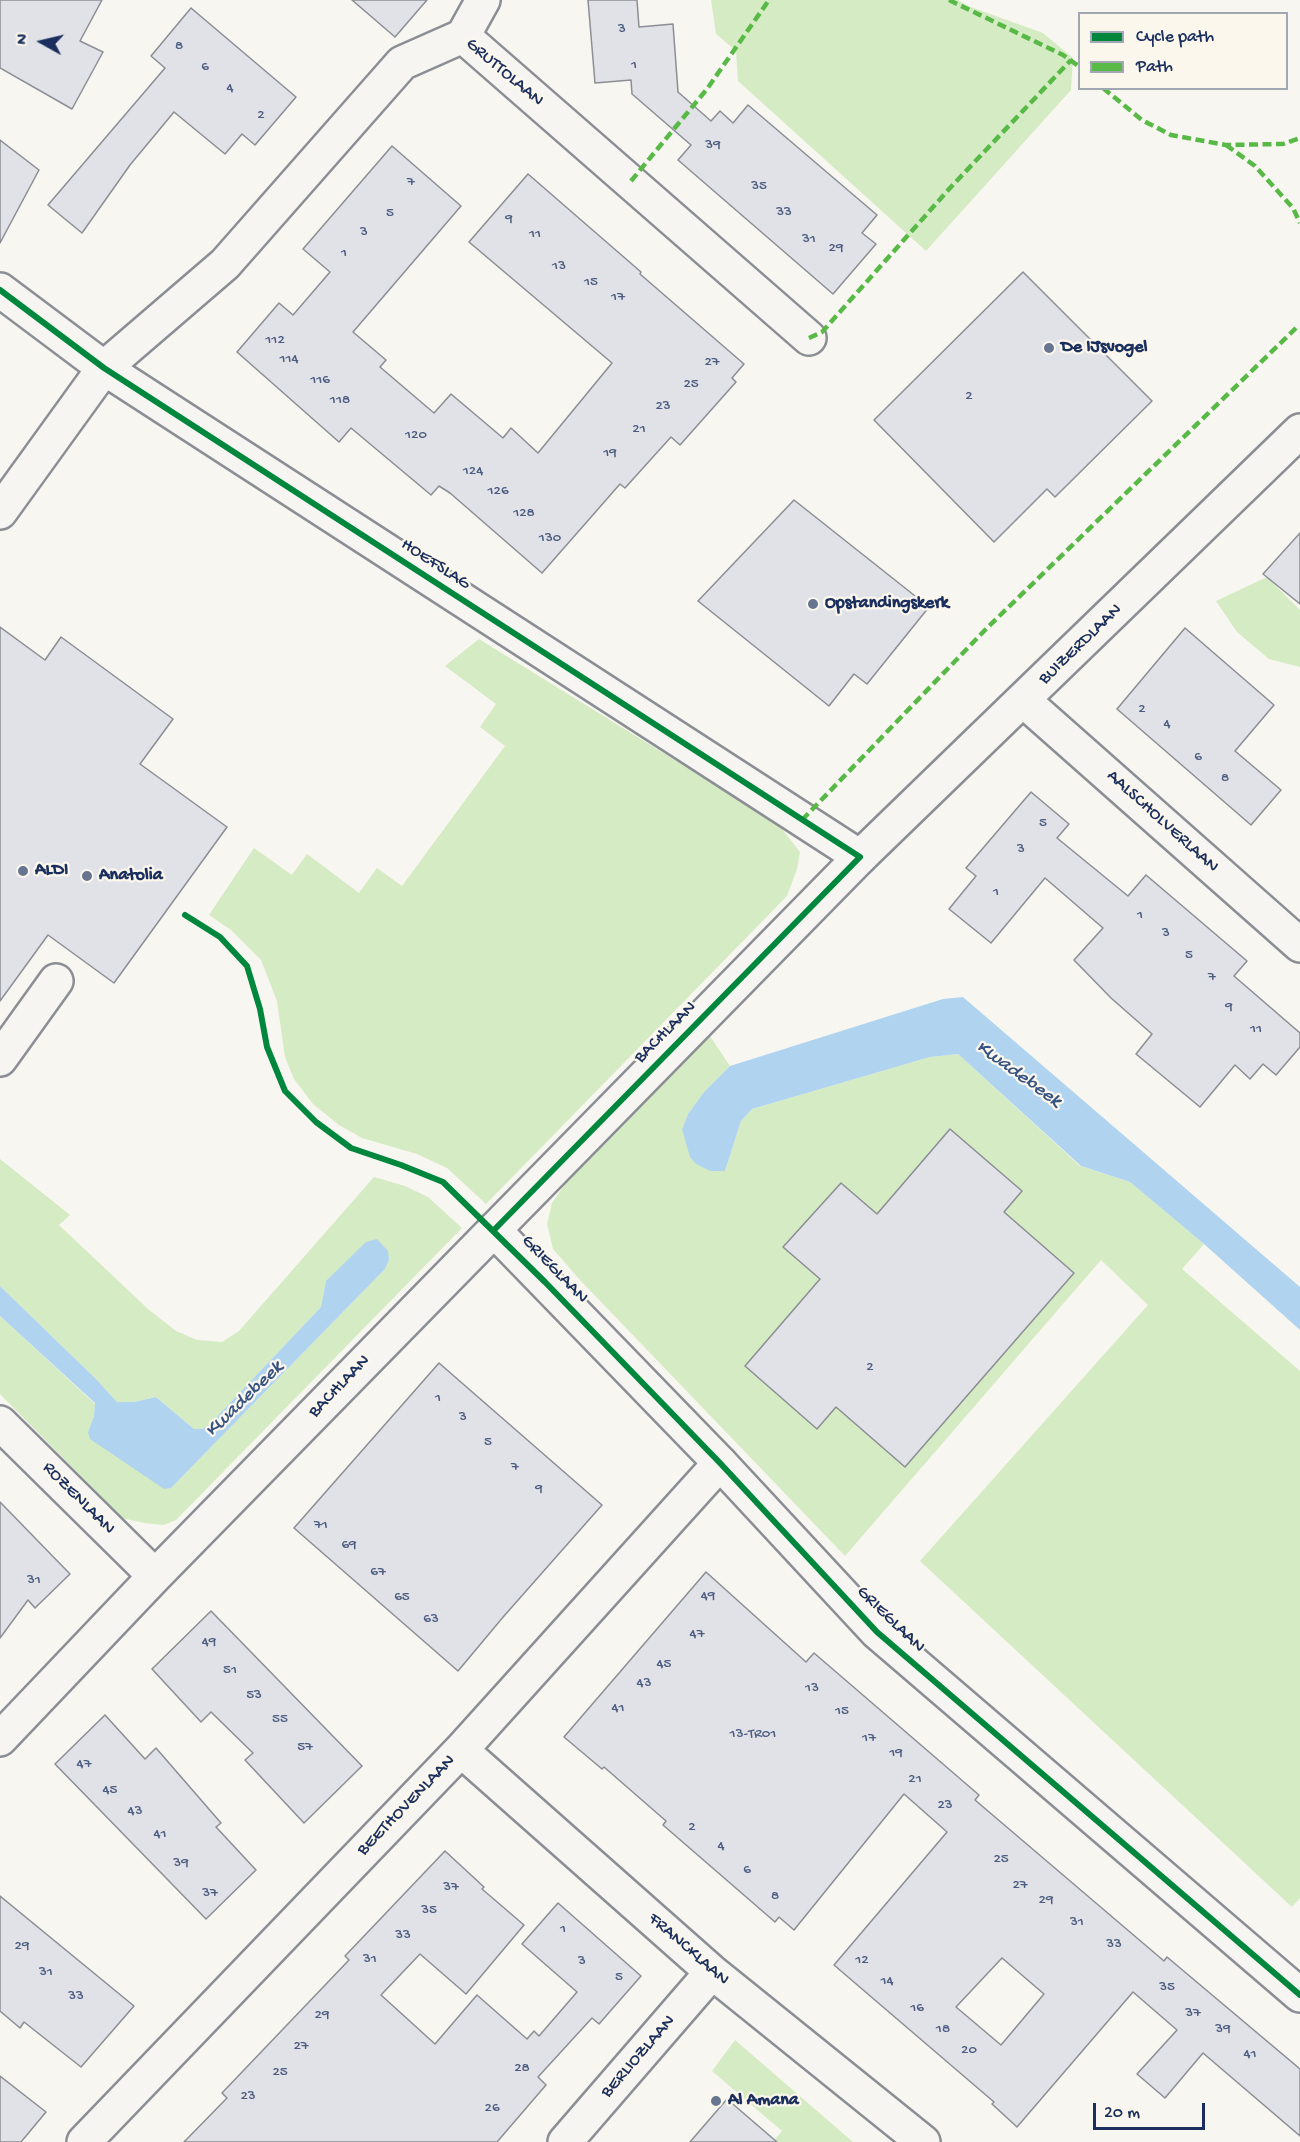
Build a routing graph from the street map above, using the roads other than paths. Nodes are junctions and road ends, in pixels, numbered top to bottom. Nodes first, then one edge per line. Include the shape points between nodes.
1 (483, 0) edge
2 (463, 36) junction
3 (0, 290) edge
4 (809, 338) dead end
5 (104, 368) junction
6 (1300, 431) edge
7 (0, 512) edge
8 (1023, 700) junction
9 (860, 857) junction
10 (1300, 945) edge
11 (56, 981) dead end
12 (0, 1059) edge
13 (494, 1230) junction
14 (0, 1423) edge
15 (720, 1462) junction
16 (155, 1576) junction
17 (0, 1739) edge
18 (461, 1750) junction
19 (712, 1972) junction
20 (1300, 1995) edge
21 (84, 2142) edge
22 (565, 2142) edge
23 (922, 2142) edge

1 - 2 street
2 - 4 street, GRUTTOLAAN
2 - 5 street, GRUTTOLAAN via 402,63 225,264
3 - 5 street, HOEFSLAG
5 - 7 street, GRUTTOLAAN
5 - 9 street, HOEFSLAG
6 - 8 street, BUIZERDLAAN
8 - 9 street, BUIZERDLAAN
8 - 10 street, AALSCHOLVERLAAN
9 - 13 street, BACHLAAN
11 - 12 street
13 - 15 street, GRIEGLAAN
13 - 16 street, BACHLAAN
14 - 16 street, ROZENLAAN
15 - 18 street, BEETHOVENLAAN
15 - 20 street, GRIEGLAAN via 877,1632
16 - 17 street, BACHLAAN
18 - 19 street, FRANCKLAAN
18 - 21 street, BEETHOVENLAAN
19 - 22 street, BERLIOZLAAN
19 - 23 street, FRANCKLAAN

